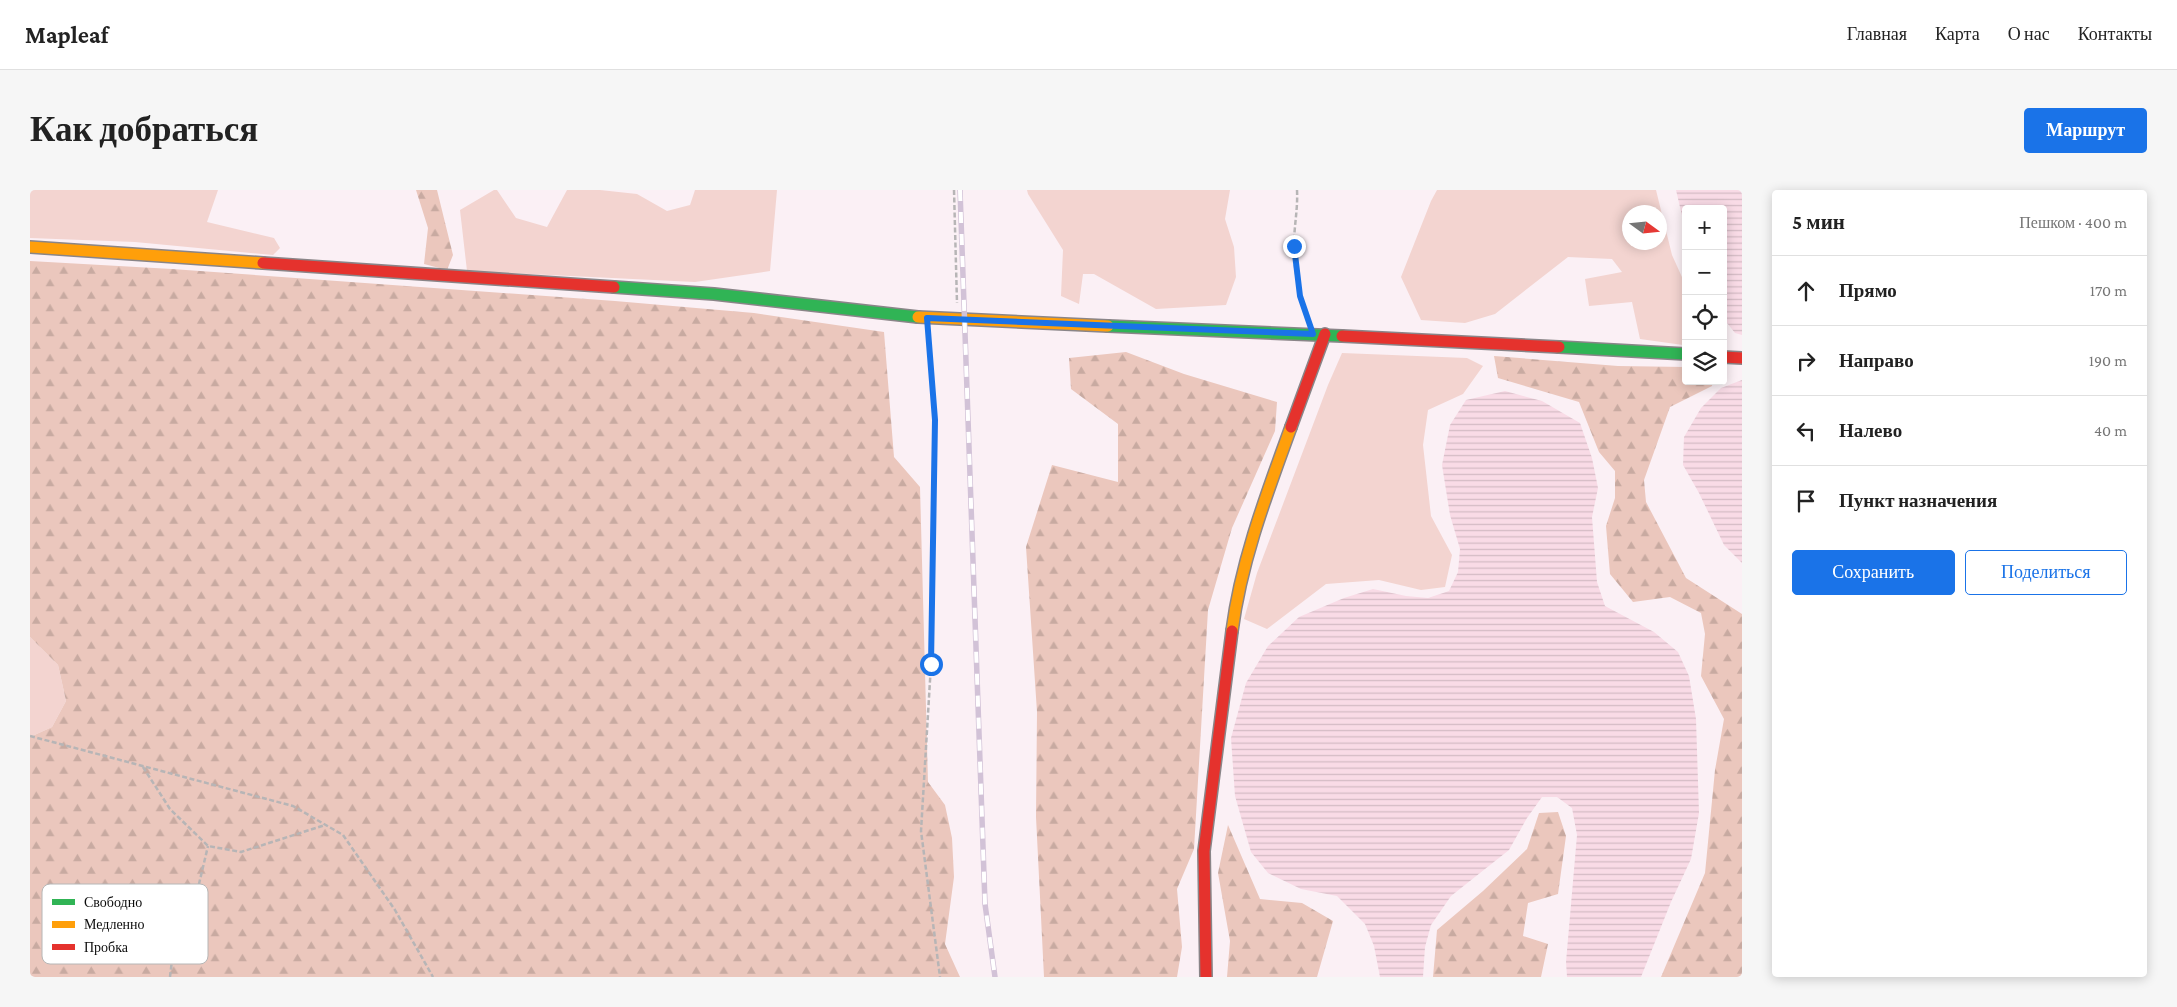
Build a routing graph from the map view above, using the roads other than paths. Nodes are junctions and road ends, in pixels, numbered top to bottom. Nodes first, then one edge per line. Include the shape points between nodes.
1 (30, 247) edge
2 (1325, 334) junction
3 (1682, 354) edge
4 (1727, 357) edge
5 (1742, 358) edge
6 (1206, 977) edge

1 - 2 street via 714,294 927,318
2 - 3 street
2 - 6 street via 1260,514 1235,609 1204,851
4 - 5 street

